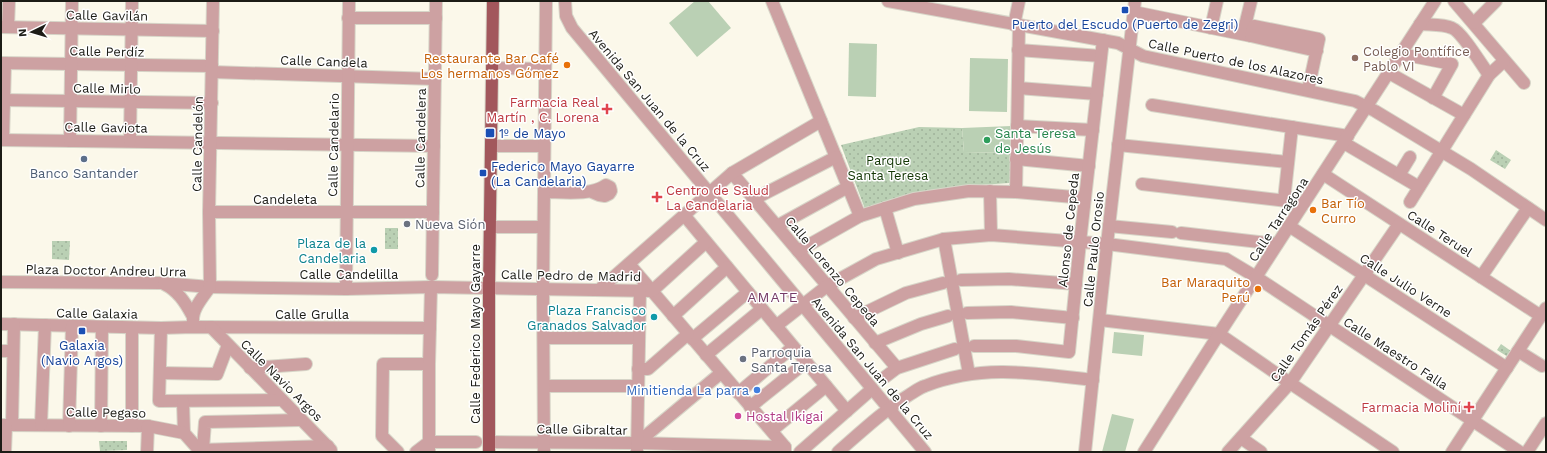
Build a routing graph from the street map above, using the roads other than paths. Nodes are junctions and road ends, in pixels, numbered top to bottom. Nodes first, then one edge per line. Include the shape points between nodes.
1 (9, 1) edge
2 (72, 1) edge
3 (132, 1) edge
4 (213, 1) edge
5 (349, 1) edge
6 (436, 1) edge
7 (493, 1) edge
8 (546, 1) edge
9 (565, 1) edge
10 (772, 1) edge
11 (888, 1) edge
12 (1019, 1) edge
13 (1216, 1) edge
14 (1251, 1) edge
15 (1435, 1) edge
16 (1454, 1) edge
17 (1496, 1) edge
18 (906, 3) edge
19 (1134, 7) edge
20 (348, 18) junction
21 (436, 18) junction
22 (1474, 23) junction
23 (1420, 24) junction
24 (1016, 25) junction
25 (5, 27) edge
26 (72, 28) junction
27 (1211, 28) junction
28 (132, 30) junction
29 (213, 31) junction
30 (1247, 35) junction
31 (1103, 40) junction
32 (1130, 49) junction
33 (1018, 50) junction
34 (1401, 54) junction
35 (1101, 56) junction
36 (1504, 61) junction
37 (3, 63) edge
38 (71, 64) junction
39 (131, 65) junction
40 (492, 68) junction
41 (212, 69) junction
42 (545, 69) junction
43 (1389, 73) junction
44 (1489, 75) junction
45 (348, 76) junction
46 (435, 79) junction
47 (1524, 83) dead end
48 (1018, 88) junction
49 (1308, 90) junction
50 (1097, 94) junction
51 (1433, 98) junction
52 (2, 100) edge
53 (70, 101) junction
54 (130, 102) junction
55 (212, 103) junction
56 (1152, 105) dead end
57 (1367, 106) junction
58 (1464, 116) junction
59 (821, 121) junction
60 (1017, 126) junction
61 (1292, 127) junction
62 (1093, 130) junction
63 (2, 140) edge
64 (1346, 140) junction
65 (70, 141) junction
66 (130, 141) junction
67 (211, 142) junction
68 (347, 145) junction
69 (1118, 145) junction
70 (434, 146) junction
71 (491, 146) junction
72 (544, 146) junction
73 (1442, 151) junction
74 (836, 157) junction
75 (1410, 157) dead end
76 (1016, 159) junction
77 (1288, 162) junction
78 (1089, 166) junction
79 (732, 173) junction
80 (1323, 174) junction
81 (1399, 175) junction
82 (1142, 184) dead end
83 (848, 187) junction
84 (1419, 187) junction
85 (544, 192) junction
86 (592, 192) dead end
87 (710, 192) junction
88 (990, 192) junction
89 (1016, 192) junction
90 (1085, 198) junction
91 (754, 199) junction
92 (1284, 200) junction
93 (1410, 202) dead end
94 (1304, 203) junction
95 (885, 208) junction
96 (1528, 208) junction
97 (209, 212) junction
98 (433, 212) junction
99 (346, 213) junction
100 (860, 216) junction
101 (687, 220) junction
102 (1546, 220) edge
103 (1399, 224) junction
104 (777, 226) junction
105 (1109, 226) junction
106 (1289, 226) junction
107 (490, 227) junction
108 (544, 227) junction
109 (992, 235) junction
110 (944, 239) junction
111 (706, 242) junction
112 (1080, 242) junction
113 (1107, 244) junction
114 (1277, 244) junction
115 (798, 251) junction
116 (898, 253) junction
117 (629, 264) junction
118 (727, 267) junction
119 (1364, 275) junction
120 (1481, 277) junction
121 (1256, 278) junction
122 (961, 280) dead end
123 (432, 281) junction
124 (1, 282) edge
125 (162, 283) junction
126 (943, 283) dead end
127 (1076, 284) junction
128 (827, 286) junction
129 (210, 288) junction
130 (489, 288) junction
131 (543, 288) junction
132 (650, 288) junction
133 (346, 289) junction
134 (600, 289) junction
135 (748, 292) junction
136 (803, 305) junction
137 (762, 309) junction
138 (676, 312) junction
139 (967, 312) dead end
140 (1543, 312) edge
141 (948, 316) dead end
142 (854, 318) junction
143 (1072, 318) junction
144 (1100, 320) junction
145 (193, 321) junction
146 (1, 324) edge
147 (14, 324) junction
148 (45, 325) junction
149 (72, 326) junction
150 (776, 326) junction
151 (1329, 326) junction
152 (102, 327) junction
153 (211, 327) junction
154 (132, 328) junction
155 (161, 328) junction
156 (430, 328) junction
157 (1219, 334) junction
158 (693, 335) junction
159 (544, 338) junction
160 (639, 338) junction
161 (875, 343) junction
162 (228, 345) junction
163 (974, 346) dead end
164 (793, 347) junction
165 (955, 349) dead end
166 (7, 351) edge
167 (1518, 351) junction
168 (706, 355) junction
169 (806, 362) junction
170 (306, 364) dead end
171 (429, 364) junction
172 (1542, 366) dead end
173 (250, 368) junction
174 (897, 368) junction
175 (1507, 368) junction
176 (638, 369) junction
177 (7, 373) edge
178 (160, 373) junction
179 (721, 373) junction
180 (969, 374) junction
181 (885, 377) dead end
182 (1093, 380) junction
183 (1290, 383) junction
184 (544, 386) junction
185 (638, 386) junction
186 (826, 386) junction
187 (872, 389) junction
188 (738, 393) junction
189 (7, 396) edge
190 (282, 400) junction
191 (183, 402) junction
192 (753, 404) junction
193 (889, 408) junction
194 (846, 411) junction
195 (301, 420) junction
196 (1472, 420) junction
197 (1546, 423) edge
198 (6, 425) edge
199 (41, 426) junction
200 (69, 426) junction
201 (101, 426) junction
202 (132, 426) junction
203 (148, 426) junction
204 (776, 427) dead end
205 (184, 433) junction
206 (1241, 438) junction
207 (476, 442) dead end
208 (429, 447) edge
209 (489, 447) edge
210 (544, 447) edge
211 (637, 448) edge
212 (330, 449) edge
213 (200, 450) edge
214 (785, 450) edge
215 (5, 452) edge
216 (147, 452) edge
217 (398, 452) edge
218 (416, 452) edge
219 (800, 452) edge
220 (838, 452) edge
221 (925, 452) edge
222 (1086, 452) edge
223 (1144, 452) edge
224 (1228, 452) edge
225 (1261, 452) edge
226 (1393, 452) edge
227 (1452, 452) edge
228 (1520, 452) edge
229 (1527, 452) edge

1 - 25 street
2 - 26 street
3 - 28 street
4 - 29 street, Calle Candelón
5 - 20 street, Calle Candelario
6 - 21 street, Calle Candelera
7 - 40 main road, Calle Federico Mayo Gayarre
8 - 42 street
9 - 87 street, Avenida San Juan de la Cruz via 566,16 572,28
10 - 59 street
11 - 18 street, Calle Puerto de los Alazores
12 - 24 street
13 - 27 street
14 - 30 street
15 - 23 street, Calle Tarragona
16 - 22 street
17 - 22 street
18 - 24 street, Calle Puerto de los Alazores
19 - 27 street
19 - 32 street, Calle Paulo Orosio
20 - 21 street
20 - 45 street, Calle Candelario
21 - 46 street, Calle Candelera
22 - 36 street
23 - 34 street, Calle Tarragona
23 - 44 street via 1452,28 1457,31
24 - 31 street, Calle Puerto de los Alazores
24 - 33 street
25 - 26 street, Calle Gavilán
26 - 28 street, Calle Gavilán
26 - 38 street
27 - 30 street
28 - 29 street, Calle Gavilán
28 - 39 street
29 - 41 street, Calle Candelón
30 - 49 street via 1254,26 1320,39
31 - 32 street, Calle Puerto de los Alazores
31 - 35 street, Alonso de Cepeda
32 - 49 street, Calle Puerto de los Alazores via 1143,56
32 - 69 street, Calle Paulo Orosio
33 - 35 street
33 - 48 street
34 - 43 street, Calle Tarragona
34 - 51 street via 1452,64
35 - 50 street, Alonso de Cepeda
36 - 44 street
36 - 47 street
37 - 38 street, Calle Perdíz
37 - 52 street
38 - 39 street, Calle Perdíz
38 - 53 street
39 - 41 street, Calle Perdíz
39 - 54 street
40 - 42 street
40 - 71 main road, Calle Federico Mayo Gayarre
41 - 45 street, Calle Candela
41 - 55 street, Calle Candelón
42 - 72 street
43 - 51 street
43 - 57 street, Calle Tarragona
44 - 58 street
45 - 46 street, Calle Candela
45 - 68 street, Calle Candelario
46 - 70 street, Calle Candelera
48 - 50 street
48 - 60 street
49 - 57 street, Calle Puerto de los Alazores
50 - 62 street, Alonso de Cepeda
51 - 58 street
52 - 53 street, Calle Mirlo
52 - 63 street
53 - 54 street, Calle Mirlo
53 - 65 street
54 - 55 street, Calle Mirlo
54 - 66 street
55 - 67 street, Calle Candelón
56 - 61 street
57 - 64 street, Calle Tarragona
57 - 73 street, Calle Puerto de los Alazores
58 - 73 street
59 - 74 street
59 - 79 street
60 - 62 street
60 - 76 street
61 - 64 street
61 - 77 street
62 - 78 street, Alonso de Cepeda
63 - 65 street, Calle Gaviota
64 - 80 street, Calle Tarragona
64 - 81 street
65 - 66 street, Calle Gaviota
66 - 67 street, Calle Gaviota
67 - 68 street, Calle Gaviota
67 - 97 street, Calle Candelón
68 - 70 street, Calle Gaviota
68 - 99 street, Calle Candelario
69 - 77 street
69 - 105 street, Calle Paulo Orosio
70 - 98 street, Calle Candelera
71 - 72 street
71 - 107 main road, Calle Federico Mayo Gayarre
72 - 85 street
73 - 84 street
73 - 96 street, Calle Puerto de los Alazores
74 - 83 street
74 - 91 street
75 - 81 street
76 - 78 street
76 - 89 street
77 - 92 street
78 - 90 street, Alonso de Cepeda
79 - 87 street
79 - 91 street, Calle Lorenzo Cepeda
80 - 94 street, Calle Tarragona
80 - 103 street, Calle Teruel
81 - 84 street
82 - 92 street
83 - 100 street
83 - 104 street
84 - 93 street
85 - 86 street
85 - 108 street
87 - 101 street
87 - 136 street, Avenida San Juan de la Cruz
88 - 89 street
88 - 95 street via 969,191 914,199
88 - 109 street
89 - 90 street
90 - 112 street, Alonso de Cepeda
91 - 104 street, Calle Lorenzo Cepeda
92 - 94 street
94 - 106 street, Calle Tarragona
95 - 100 street
95 - 116 street
96 - 102 street, Calle Puerto de los Alazores
96 - 120 street
97 - 99 street, Candeleta
97 - 129 street, Calle Candelón
98 - 99 street, Candeleta
98 - 123 street, Calle Candelera
99 - 133 street, Calle Candelario
100 - 115 street
101 - 111 street
101 - 117 street
103 - 119 street, Calle Tomás Pérez
103 - 120 street, Calle Teruel
104 - 115 street, Calle Lorenzo Cepeda
105 - 113 street, Calle Paulo Orosio
105 - 114 street
106 - 114 street, Calle Tarragona
106 - 119 street, Calle Julio Verne
107 - 108 street
107 - 130 main road, Calle Federico Mayo Gayarre
108 - 131 street
109 - 110 street, Calle Maestro Falla
109 - 112 street, Calle Maestro Falla
110 - 116 street, Calle Maestro Falla
110 - 180 street
111 - 118 street
111 - 132 street
112 - 113 street, Calle Maestro Falla
112 - 127 street, Alonso de Cepeda
113 - 121 street, Calle Maestro Falla via 1226,259
113 - 144 street, Calle Paulo Orosio
114 - 121 street, Calle Tarragona
115 - 128 street, Calle Lorenzo Cepeda
116 - 128 street, Calle Maestro Falla via 876,259
117 - 132 street
117 - 134 street
118 - 135 street
118 - 138 street
119 - 151 street, Calle Tomás Pérez
119 - 175 street, Calle Julio Verne
120 - 140 street, Calle Teruel
121 - 151 street, Calle Maestro Falla
121 - 157 street, Calle Tarragona
122 - 127 street via 1009,279
123 - 130 street, Calle Candelilla
123 - 133 street, Calle Candelilla
123 - 156 street, Calle Candelera
124 - 125 street, Plaza Doctor Andreu Urra
125 - 129 street, Plaza Doctor Andreu Urra
125 - 145 street via 172,288 184,300
126 - 142 street via 906,293
127 - 143 street, Alonso de Cepeda
128 - 136 street, Calle Maestro Falla
128 - 142 street, Calle Lorenzo Cepeda
129 - 133 street, Calle Candelilla
129 - 145 street via 198,304
130 - 131 street, Calle Pedro de Madrid
130 - 209 main road, Calle Federico Mayo Gayarre
131 - 134 street, Calle Pedro de Madrid
131 - 159 street
132 - 134 street, Calle Pedro de Madrid
132 - 138 street
132 - 160 street
135 - 137 street
135 - 158 street
136 - 150 street, Calle Maestro Falla
136 - 187 street, Avenida San Juan de la Cruz
137 - 150 street
137 - 168 street
138 - 158 street
139 - 143 street via 1011,312
140 - 167 street
141 - 161 street
142 - 161 street, Calle Lorenzo Cepeda
143 - 163 street, Alonso de Cepeda via 1069,352 1016,346
144 - 157 street
144 - 182 street, Calle Paulo Orosio
145 - 153 street, Calle Grulla
145 - 155 street, Calle Galaxia
146 - 147 street, Calle Galaxia
147 - 148 street, Calle Galaxia
147 - 166 street
148 - 149 street, Calle Galaxia
148 - 199 street
149 - 152 street, Calle Galaxia
149 - 200 street
150 - 164 street
151 - 183 street, Calle Tomás Pérez
151 - 196 street, Calle Maestro Falla
152 - 154 street, Calle Galaxia
152 - 201 street
153 - 156 street, Calle Grulla
153 - 162 street, Calle Navio Argos
154 - 155 street, Calle Galaxia
154 - 202 street
155 - 178 street
156 - 171 street, Calle Candelera
157 - 183 street
157 - 223 street, Calle Tarragona
158 - 168 street
158 - 176 street via 648,369
159 - 160 street
159 - 184 street
160 - 176 street
161 - 174 street, Calle Lorenzo Cepeda
162 - 173 street, Calle Navio Argos
162 - 178 street via 217,374
164 - 169 street
164 - 188 street
165 - 174 street
166 - 177 street
167 - 172 street
167 - 175 street
168 - 179 street
169 - 186 street
169 - 192 street
170 - 173 street
171 - 208 street, Calle Candelera
171 - 217 street via 383,364 382,436
173 - 190 street, Calle Navio Argos
174 - 181 street
175 - 196 street
176 - 185 street
177 - 189 street
178 - 191 street via 159,401
179 - 188 street
179 - 211 street, Calle Gibraltar
180 - 182 street via 1014,371
180 - 193 street via 924,386
182 - 222 street, Calle Paulo Orosio
183 - 206 street, Calle Tomás Pérez
183 - 226 street
184 - 185 street
184 - 210 street
185 - 211 street
186 - 194 street
186 - 204 street
187 - 193 street, Avenida San Juan de la Cruz
187 - 194 street
188 - 192 street
189 - 198 street
190 - 191 street
190 - 195 street, Calle Navio Argos
191 - 205 street
192 - 214 street
193 - 220 street
193 - 221 street, Avenida San Juan de la Cruz
194 - 219 street
195 - 212 street, Calle Navio Argos
195 - 213 street via 204,422
196 - 227 street
196 - 228 street, Calle Maestro Falla
197 - 229 street
198 - 199 street, Calle Pegaso
198 - 215 street
199 - 200 street, Calle Pegaso
200 - 201 street, Calle Pegaso
201 - 202 street, Calle Pegaso
202 - 203 street, Calle Pegaso
203 - 205 street, Calle Pegaso via 172,436
203 - 216 street
205 - 213 street
206 - 224 street, Calle Tomás Pérez
206 - 225 street
207 - 208 street
208 - 218 street
209 - 210 street, Calle Gibraltar
210 - 211 street, Calle Gibraltar
211 - 214 street
212 - 213 street

